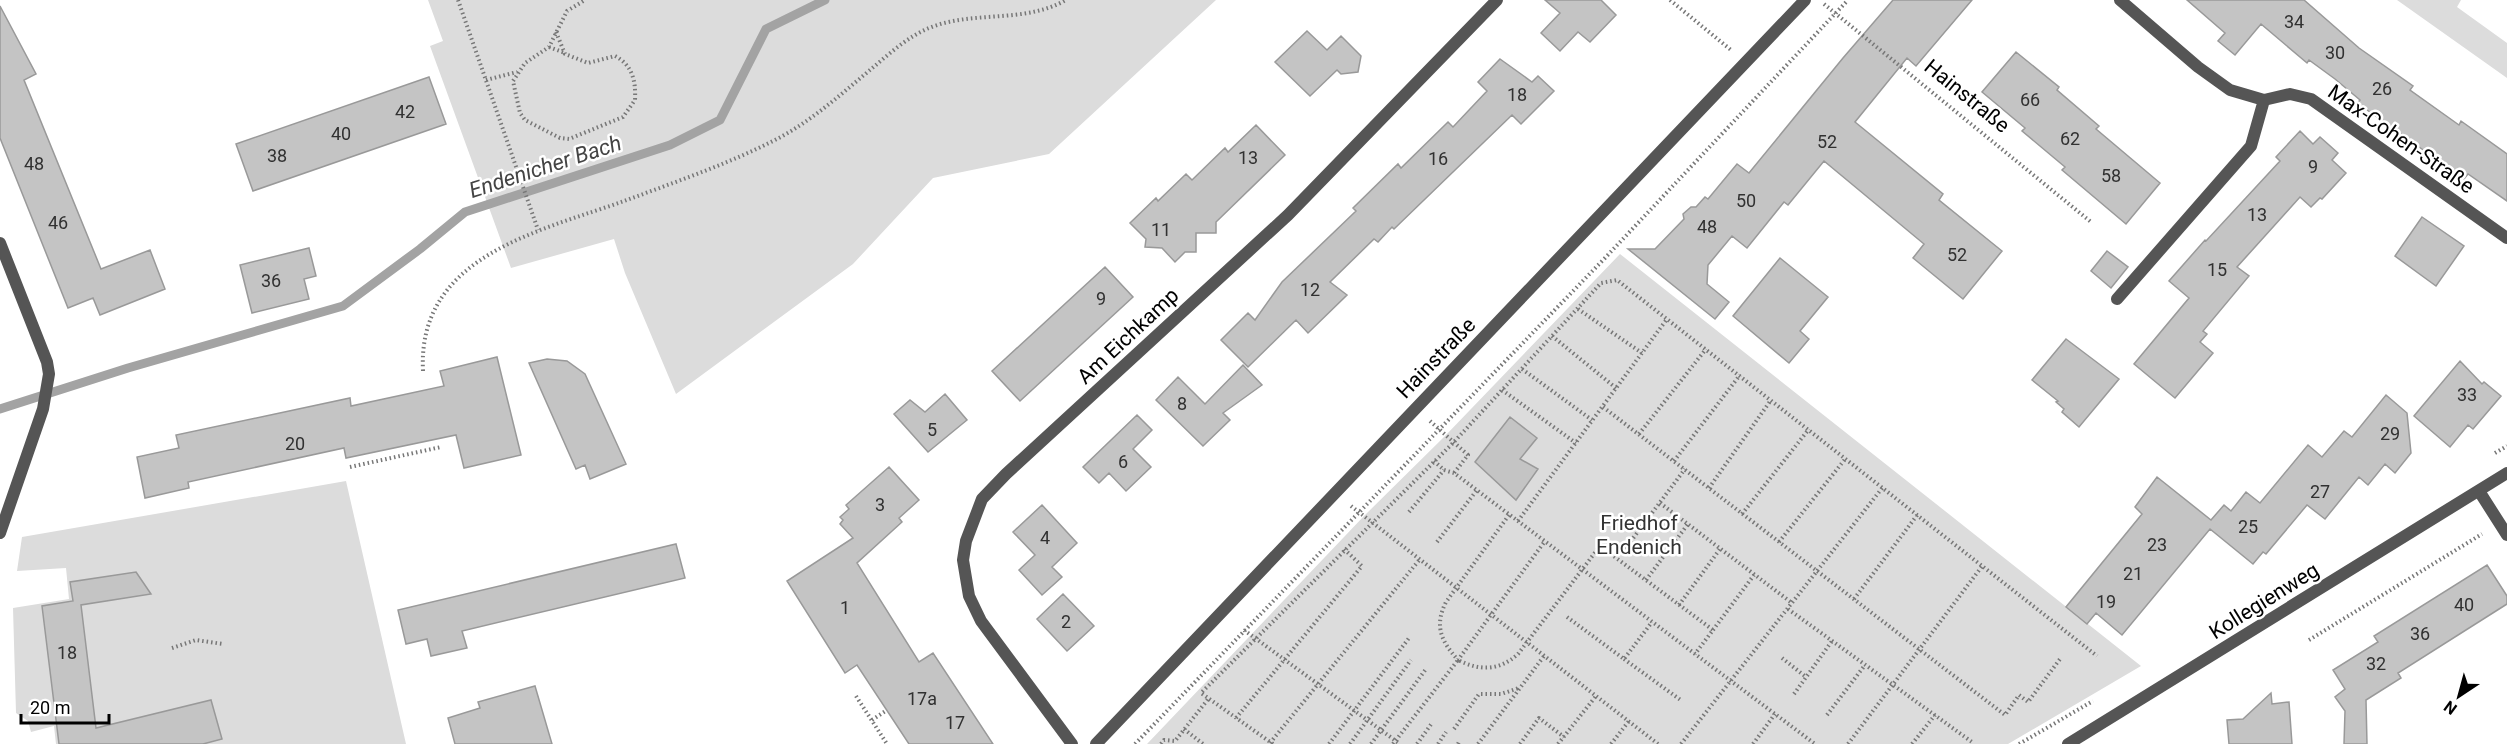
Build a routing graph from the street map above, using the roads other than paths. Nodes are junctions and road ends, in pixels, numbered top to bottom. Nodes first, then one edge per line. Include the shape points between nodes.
1 (1497, 0) edge
2 (1805, 0) edge
3 (2121, 0) edge
4 (2264, 100) junction
5 (2507, 238) edge
6 (0, 243) edge
7 (2117, 299) dead end
8 (2507, 473) edge
9 (2480, 491) junction
10 (0, 533) edge
11 (2507, 535) edge
12 (1072, 744) edge
13 (1096, 744) edge
14 (2068, 744) edge

1 - 12 street, Am Eichkamp via 1288,215 982,500 963,560 969,596 981,621
2 - 13 street, Hainstraße
3 - 4 street, Max-Cohen-Straße via 2230,90
4 - 5 street, Max-Cohen-Straße via 2290,94 2311,99
4 - 7 street via 2252,146
6 - 10 street via 49,374 43,409
8 - 9 street, Kollegienweg
9 - 11 street
9 - 14 street, Kollegienweg

